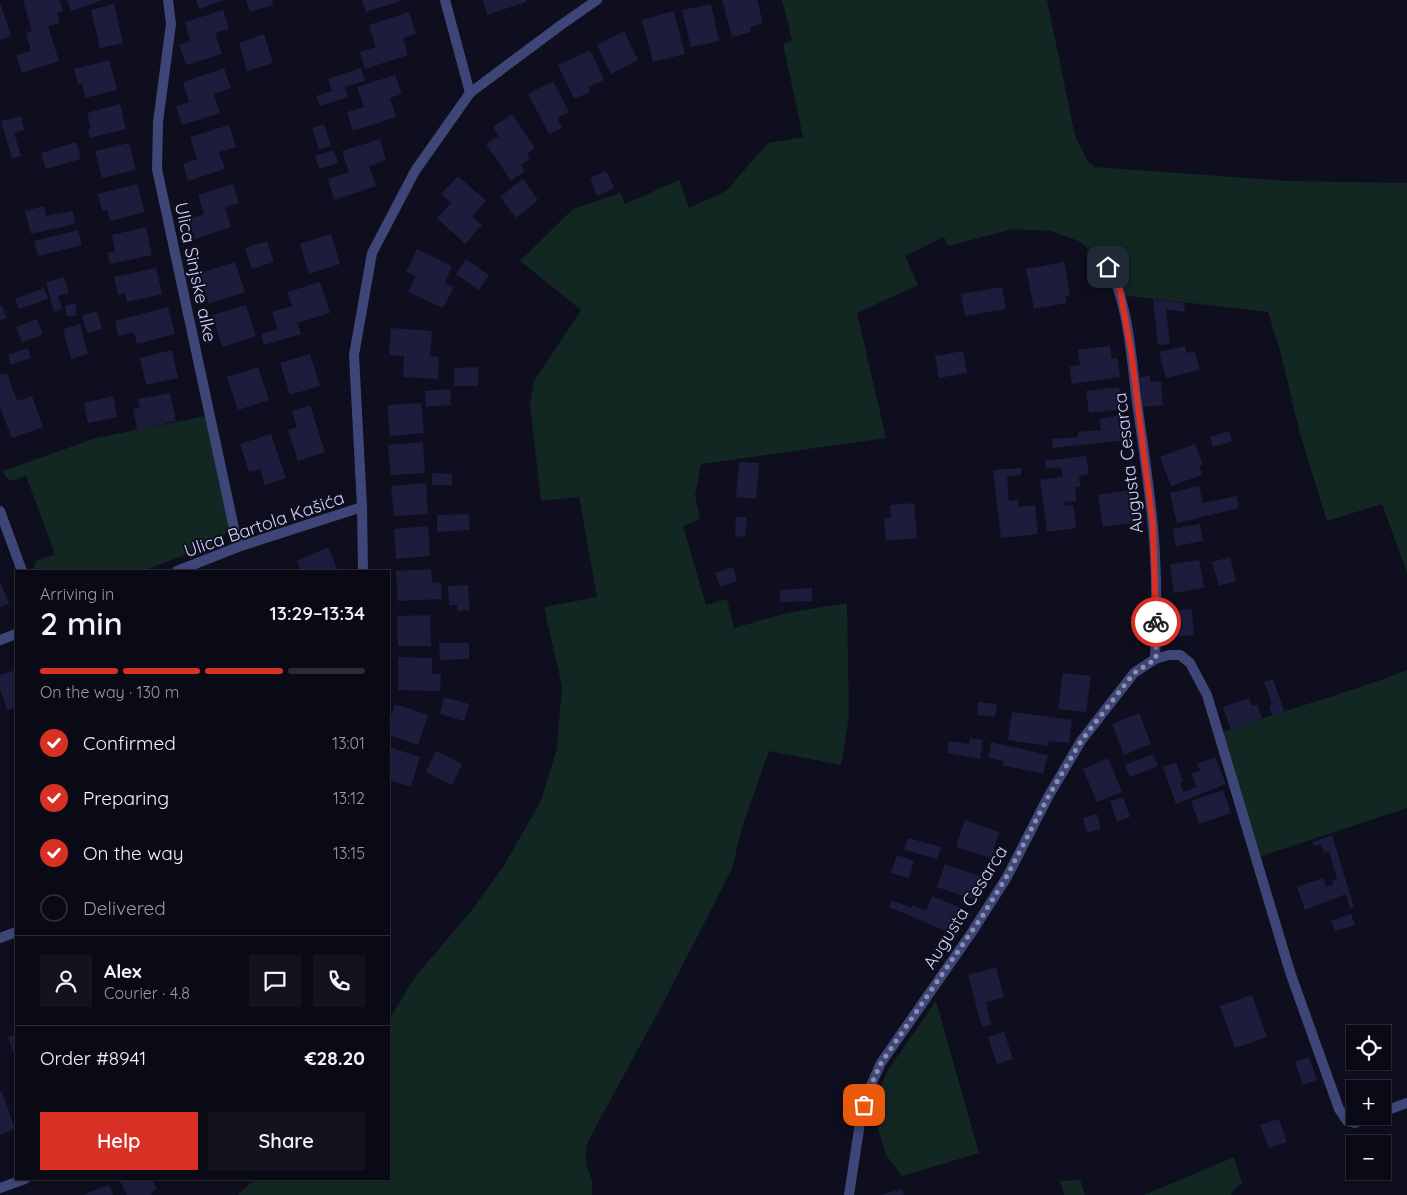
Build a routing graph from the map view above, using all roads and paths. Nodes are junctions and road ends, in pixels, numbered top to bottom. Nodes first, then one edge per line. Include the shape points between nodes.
1 (168, 0) edge
2 (445, 0) edge
3 (597, 0) edge
4 (470, 93) junction
5 (1108, 267) dead end
6 (362, 507) junction
7 (0, 511) edge
8 (238, 547) junction
9 (22, 570) edge
10 (180, 570) edge
11 (363, 570) edge
12 (15, 634) edge
13 (0, 640) edge
14 (1156, 659) junction
15 (15, 932) edge
16 (0, 938) edge
17 (1407, 1103) edge
18 (1391, 1109) edge
19 (1346, 1120) edge
20 (23, 1180) edge
21 (0, 1188) edge
22 (850, 1195) edge

1 - 8 street, Ulica Sinjske alke via 171,24 158,122 157,169
2 - 4 street
3 - 4 street
4 - 6 street via 415,171 372,253 354,355
5 - 14 street, Augusta Cesarca via 1120,290 1131,351 1153,526
6 - 8 street, Ulica Bartola Kašića
6 - 11 street
7 - 9 street
8 - 10 street, Ulica Bartola Kašića
12 - 13 street
14 - 19 street, Augusta Cesarca via 1180,655 1190,663 1208,695 1290,972 1339,1109
14 - 22 street, Augusta Cesarca via 1134,673 1081,741 993,899 881,1063 861,1116
15 - 16 street
17 - 18 street
20 - 21 street

